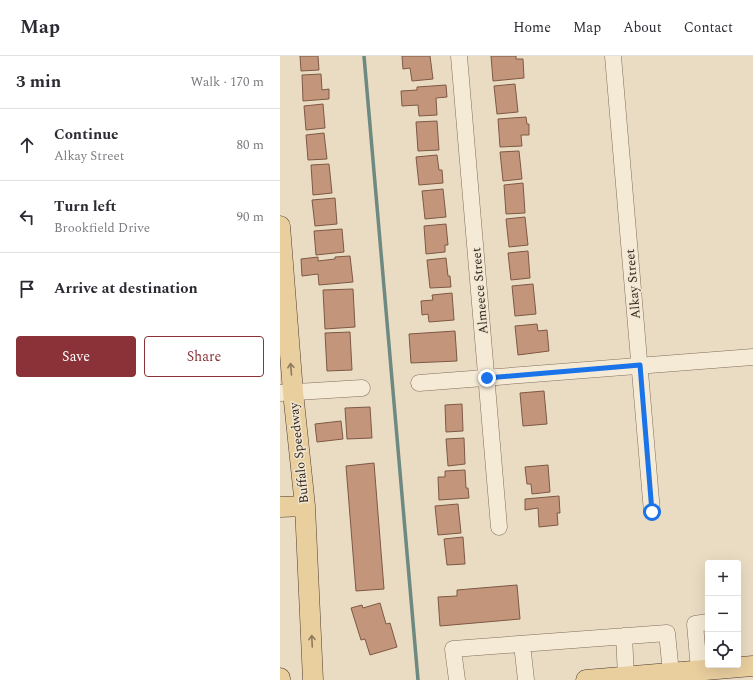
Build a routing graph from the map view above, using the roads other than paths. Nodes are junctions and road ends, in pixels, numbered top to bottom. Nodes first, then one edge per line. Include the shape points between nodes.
1 (460, 56) edge
2 (613, 56) edge
3 (280, 226) edge
4 (753, 357) edge
5 (640, 365) junction
6 (487, 378) junction
7 (419, 383) dead end
8 (362, 388) dead end
9 (287, 392) edge
10 (305, 506) junction
11 (280, 507) edge
12 (652, 512) dead end
13 (499, 527) dead end
14 (705, 622) edge
15 (624, 636) junction
16 (522, 644) junction
17 (742, 666) edge
18 (698, 670) junction
19 (671, 673) junction
20 (626, 676) junction
21 (313, 680) edge
22 (457, 680) edge
23 (526, 680) edge
24 (586, 680) edge

1 - 6 street, Almeece Street
2 - 5 street, Alkay Street
9 -> 3 main road, Buffalo Speedway
4 - 5 street
5 - 6 street
5 - 12 street, Alkay Street
6 - 7 street
6 - 13 street, Almeece Street
8 - 9 street
9 - 10 main road, Buffalo Speedway
10 - 11 main road
21 -> 10 main road, Buffalo Speedway
14 - 18 street via 695,624
15 - 16 street
15 - 19 street via 668,633
15 - 20 street
16 - 22 street via 453,649
16 - 23 street
17 - 18 main road
18 - 19 main road
19 - 20 main road
20 - 24 main road

